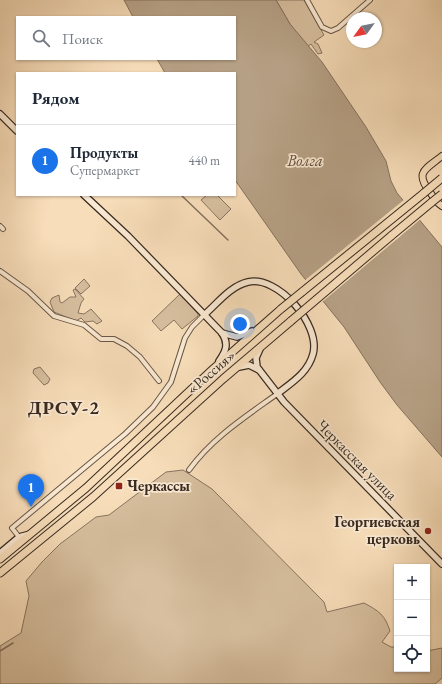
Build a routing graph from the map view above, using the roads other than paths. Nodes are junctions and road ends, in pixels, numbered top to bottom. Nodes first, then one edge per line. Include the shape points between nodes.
1 (307, 0) edge
2 (370, 0) edge
3 (0, 114) edge
4 (16, 130) edge
5 (442, 156) edge
6 (442, 178) edge
7 (442, 194) edge
8 (85, 196) edge
9 (442, 206) edge
10 (0, 271) edge
11 (204, 315) junction
12 (273, 316) junction
13 (282, 328) junction
14 (220, 331) junction
15 (213, 369) junction
16 (259, 370) junction
17 (222, 379) junction
18 (159, 381) dead end
19 (277, 394) junction
20 (189, 470) dead end
21 (30, 534) junction
22 (19, 537) junction
23 (0, 553) edge
24 (0, 559) edge
25 (442, 564) edge
26 (0, 573) edge

1 - 2 street via 323,28 329,31 335,30
3 - 4 street
5 - 9 main road via 421,178 422,183
6 - 12 highway, «Россия», bridge
7 - 13 highway, «Россия», bridge
8 - 11 street via 128,236
10 - 18 street via 28,291 54,316 84,326 101,338 114,339 127,346 140,357
11 - 14 street
11 - 19 street via 234,288 249,282 270,284 290,300 311,330 314,348 306,370
11 - 22 street via 185,338 175,373 164,394 125,434 12,528
12 - 14 street via 241,336 230,336
12 - 15 highway, «Россия»
13 - 16 street via 258,353 256,362
13 - 17 highway, «Россия»
14 - 15 street via 225,339 226,349
15 - 21 highway, «Россия» via 86,488
16 - 17 street via 244,365
16 - 19 street, Черкасская улица
17 - 26 highway, «Россия» via 93,497
19 - 20 street via 220,436
19 - 25 street, Черкасская улица
21 - 22 street
21 - 24 highway
22 - 23 street

